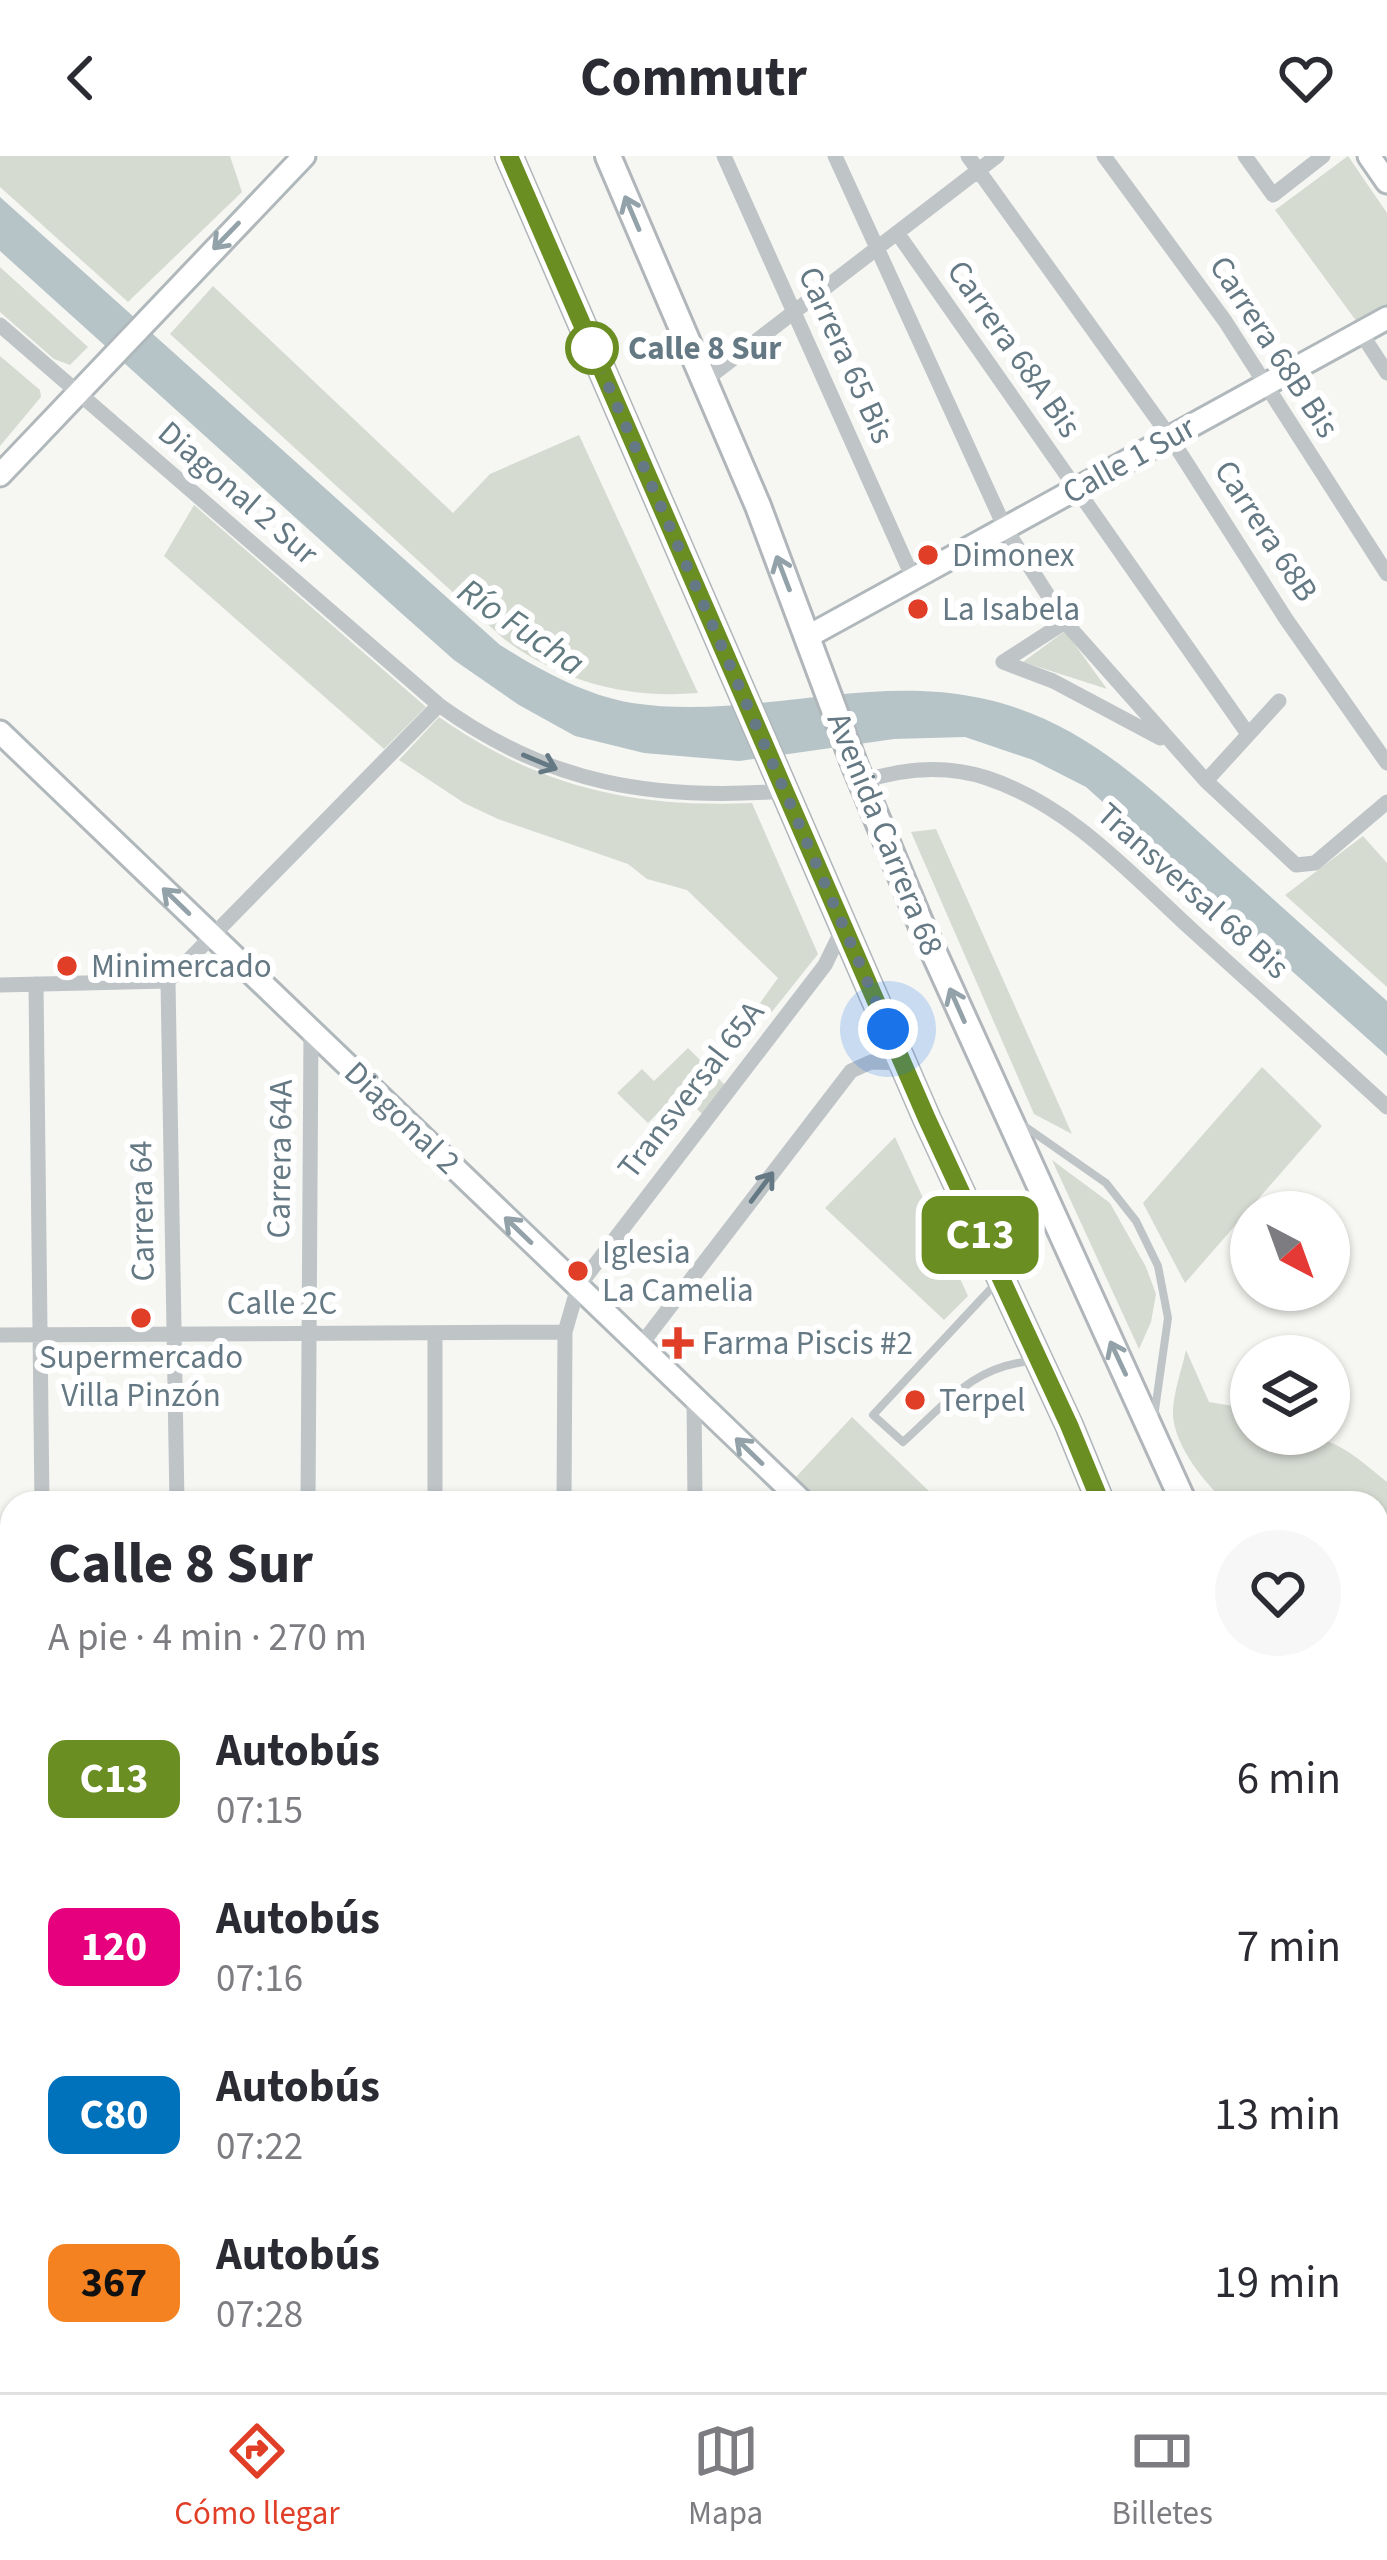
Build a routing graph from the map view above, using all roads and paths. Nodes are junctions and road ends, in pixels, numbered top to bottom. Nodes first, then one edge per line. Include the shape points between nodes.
1 (304, 156) edge
2 (509, 156) edge
3 (724, 156) edge
4 (835, 156) edge
5 (968, 156) edge
6 (997, 156) edge
7 (1104, 156) edge
8 (1245, 156) edge
9 (1323, 156) edge
10 (1369, 156) edge
11 (612, 158) edge
12 (980, 172) junction
13 (1387, 182) edge
14 (898, 234) junction
15 (878, 250) junction
16 (794, 312) junction
17 (1387, 319) edge
18 (0, 325) edge
19 (1360, 333) junction
20 (1387, 373) edge
21 (704, 381) junction
22 (1264, 386) junction
23 (77, 390) junction
24 (1170, 437) junction
25 (0, 475) edge
26 (1075, 490) junction
27 (1005, 528) junction
28 (1384, 566) edge
29 (914, 578) junction
30 (1065, 622) junction
31 (807, 637) junction
32 (1279, 701) dead end
33 (439, 705) junction
34 (0, 732) edge
35 (1248, 734) junction
36 (1168, 741) junction
37 (1387, 763) edge
38 (858, 774) junction
39 (1206, 781) junction
40 (785, 790) junction
41 (1387, 802) edge
42 (844, 926) junction
43 (212, 935) junction
44 (168, 982) junction
45 (36, 984) junction
46 (0, 985) edge
47 (311, 1031) junction
48 (903, 1063) junction
49 (1387, 1107) edge
50 (1004, 1112) junction
51 (1000, 1278) junction
52 (578, 1287) junction
53 (565, 1332) junction
54 (308, 1333) junction
55 (435, 1333) junction
56 (174, 1334) junction
57 (0, 1335) edge
58 (40, 1335) junction
59 (640, 1346) junction
60 (1038, 1360) junction
61 (946, 1386) dead end
62 (956, 1395) junction
63 (694, 1398) junction
64 (1152, 1430) junction
65 (1173, 1476) junction
66 (42, 1491) edge
67 (177, 1491) edge
68 (308, 1491) edge
69 (435, 1491) edge
70 (564, 1491) edge
71 (695, 1491) edge
72 (791, 1491) edge
73 (1090, 1491) edge
74 (1179, 1491) edge
75 (1188, 1491) edge

1 -> 23 street
2 - 40 main road
3 - 16 street, Carrera 65 Bis
4 - 15 street
5 - 12 street, Carrera 68B
6 - 12 street
7 - 22 street, Carrera 68B Bis
8 - 9 street via 1273,195
10 - 13 street
21 -> 11 main road, Avenida Carrera 68
12 - 14 street
12 - 24 street, Carrera 68B
14 - 15 street
14 - 26 street, Carrera 68A Bis
15 - 16 street
15 - 27 street
16 - 21 street
16 - 29 street, Carrera 65 Bis
17 - 19 street, Calle 1 Sur
18 - 23 street, Diagonal 2 Sur
19 - 20 street
19 - 22 street, Calle 1 Sur
31 -> 21 main road, Avenida Carrera 68
22 - 24 street, Calle 1 Sur
22 - 28 street, Carrera 68B Bis
23 - 25 street
23 - 33 street, Diagonal 2 Sur
24 - 26 street, Calle 1 Sur
24 - 37 street, Carrera 68B
26 - 27 street, Calle 1 Sur
26 - 35 street, Carrera 68A Bis
27 - 29 street, Calle 1 Sur
27 - 30 street
29 - 31 street, Calle 1 Sur
30 - 36 street
30 - 36 street via 1003,662
31 - 38 main road, Avenida Carrera 68
32 - 35 street
33 -> 40 street, Diagonal 2 Sur via 502,745 601,783 696,794
33 - 43 street
43 -> 34 street, Diagonal 2
35 - 39 street
36 - 39 street
38 - 49 street, Transversal 68 Bis via 971,774 1066,818
50 -> 38 main road, Avenida Carrera 68
39 - 41 street via 1296,865 1315,863
40 - 42 main road
42 - 48 main road
42 - 52 street, Transversal 65A via 825,964
43 - 44 street
43 - 47 street, Diagonal 2
44 - 45 street
44 - 56 street, Carrera 64
45 - 46 street
45 - 58 street
52 -> 47 street, Diagonal 2
47 - 54 street, Carrera 64A
48 - 51 main road
59 -> 48 street via 851,1071
64 -> 50 main road, Avenida Carrera 68
50 - 64 lane via 1106,1183 1158,1266 1168,1318
51 - 60 main road
51 - 62 lane via 873,1414 903,1442
52 - 53 street
52 - 59 street, Diagonal 2
53 - 55 street, Calle 2C
53 - 70 street
54 - 55 street, Calle 2C
54 - 56 street, Calle 2C
54 - 68 street, Carrera 64A
55 - 69 street
56 - 58 street, Calle 2C
56 - 67 street, Carrera 64
57 - 58 street, Calle 2C
58 - 66 street
59 - 63 street, Diagonal 2
60 - 62 lane via 997,1365
60 - 73 main road
61 - 62 lane
63 - 71 street
72 -> 63 street, Diagonal 2
64 - 65 main road, Avenida Carrera 68
65 - 74 main road, Avenida Carrera 68
65 - 75 street

